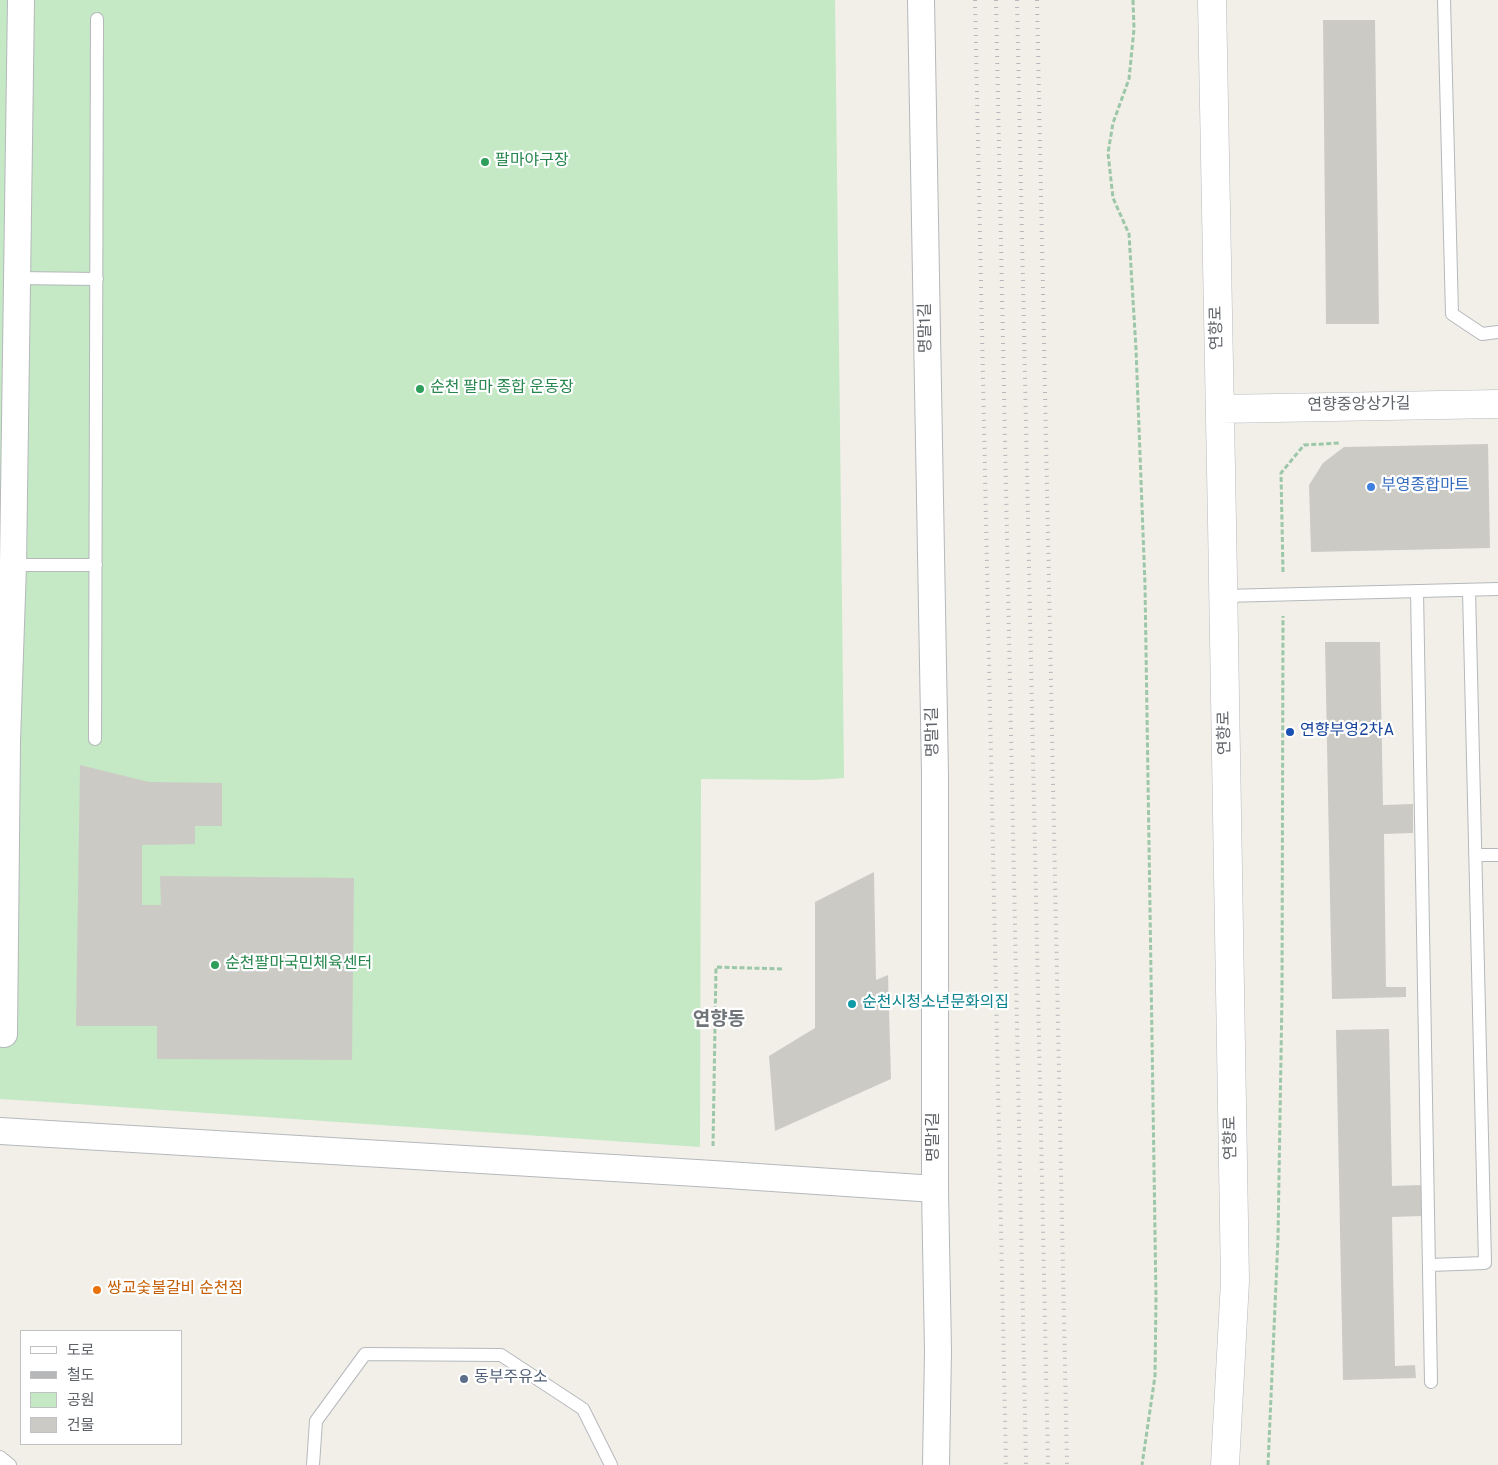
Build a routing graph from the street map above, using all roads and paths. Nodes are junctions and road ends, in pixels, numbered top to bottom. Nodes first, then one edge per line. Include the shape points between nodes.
1 (21, 0) edge
2 (921, 0) edge
3 (1133, 0) edge
4 (1212, 0) edge
5 (1444, 0) edge
6 (97, 19) dead end
7 (17, 278) junction
8 (97, 279) junction
9 (1498, 332) edge
10 (1498, 404) edge
11 (1220, 409) junction
12 (1340, 443) dead end
13 (13, 565) junction
14 (96, 565) junction
15 (1498, 589) edge
16 (1469, 590) junction
17 (1417, 591) junction
18 (1283, 594) junction
19 (1224, 596) junction
20 (95, 739) dead end
21 (3, 743) edge
22 (1475, 855) junction
23 (1498, 855) edge
24 (783, 969) dead end
25 (4, 1034) dead end
26 (0, 1131) edge
27 (713, 1174) junction
28 (934, 1189) junction
29 (1429, 1265) junction
30 (1431, 1382) dead end
31 (0, 1457) edge
32 (10, 1465) edge
33 (313, 1465) edge
34 (611, 1465) edge
35 (936, 1465) edge
36 (1142, 1465) edge
37 (1225, 1465) edge
38 (1268, 1465) edge

1 - 7 street
2 - 28 street, 명말1길 via 934,774
3 - 36 path via 1129,79 1113,123 1108,153 1113,198 1129,234 1145,586 1156,1297 1155,1376
4 - 11 main road, 연향로
5 - 9 lane via 1452,314 1482,334
6 - 8 lane
7 - 8 lane
7 - 13 street
8 - 14 lane
10 - 11 main road, 연향중앙상가길
11 - 19 main road, 연향로
12 - 18 path via 1304,445 1281,473
13 - 14 lane
13 - 21 street
14 - 20 lane
15 - 16 lane
16 - 17 lane
16 - 22 lane
17 - 18 lane
17 - 29 lane
18 - 19 lane
18 - 38 path via 1278,1238
19 - 37 main road, 연향로 via 1235,1281
21 - 25 street
22 - 23 lane
22 - 29 lane via 1485,1263
24 - 27 path via 716,967
26 - 27 street
27 - 28 street
28 - 35 street, 명말1길 via 938,1351
29 - 30 lane
31 - 32 lane
33 - 34 lane via 316,1421 365,1354 374,1354 501,1355 583,1409

